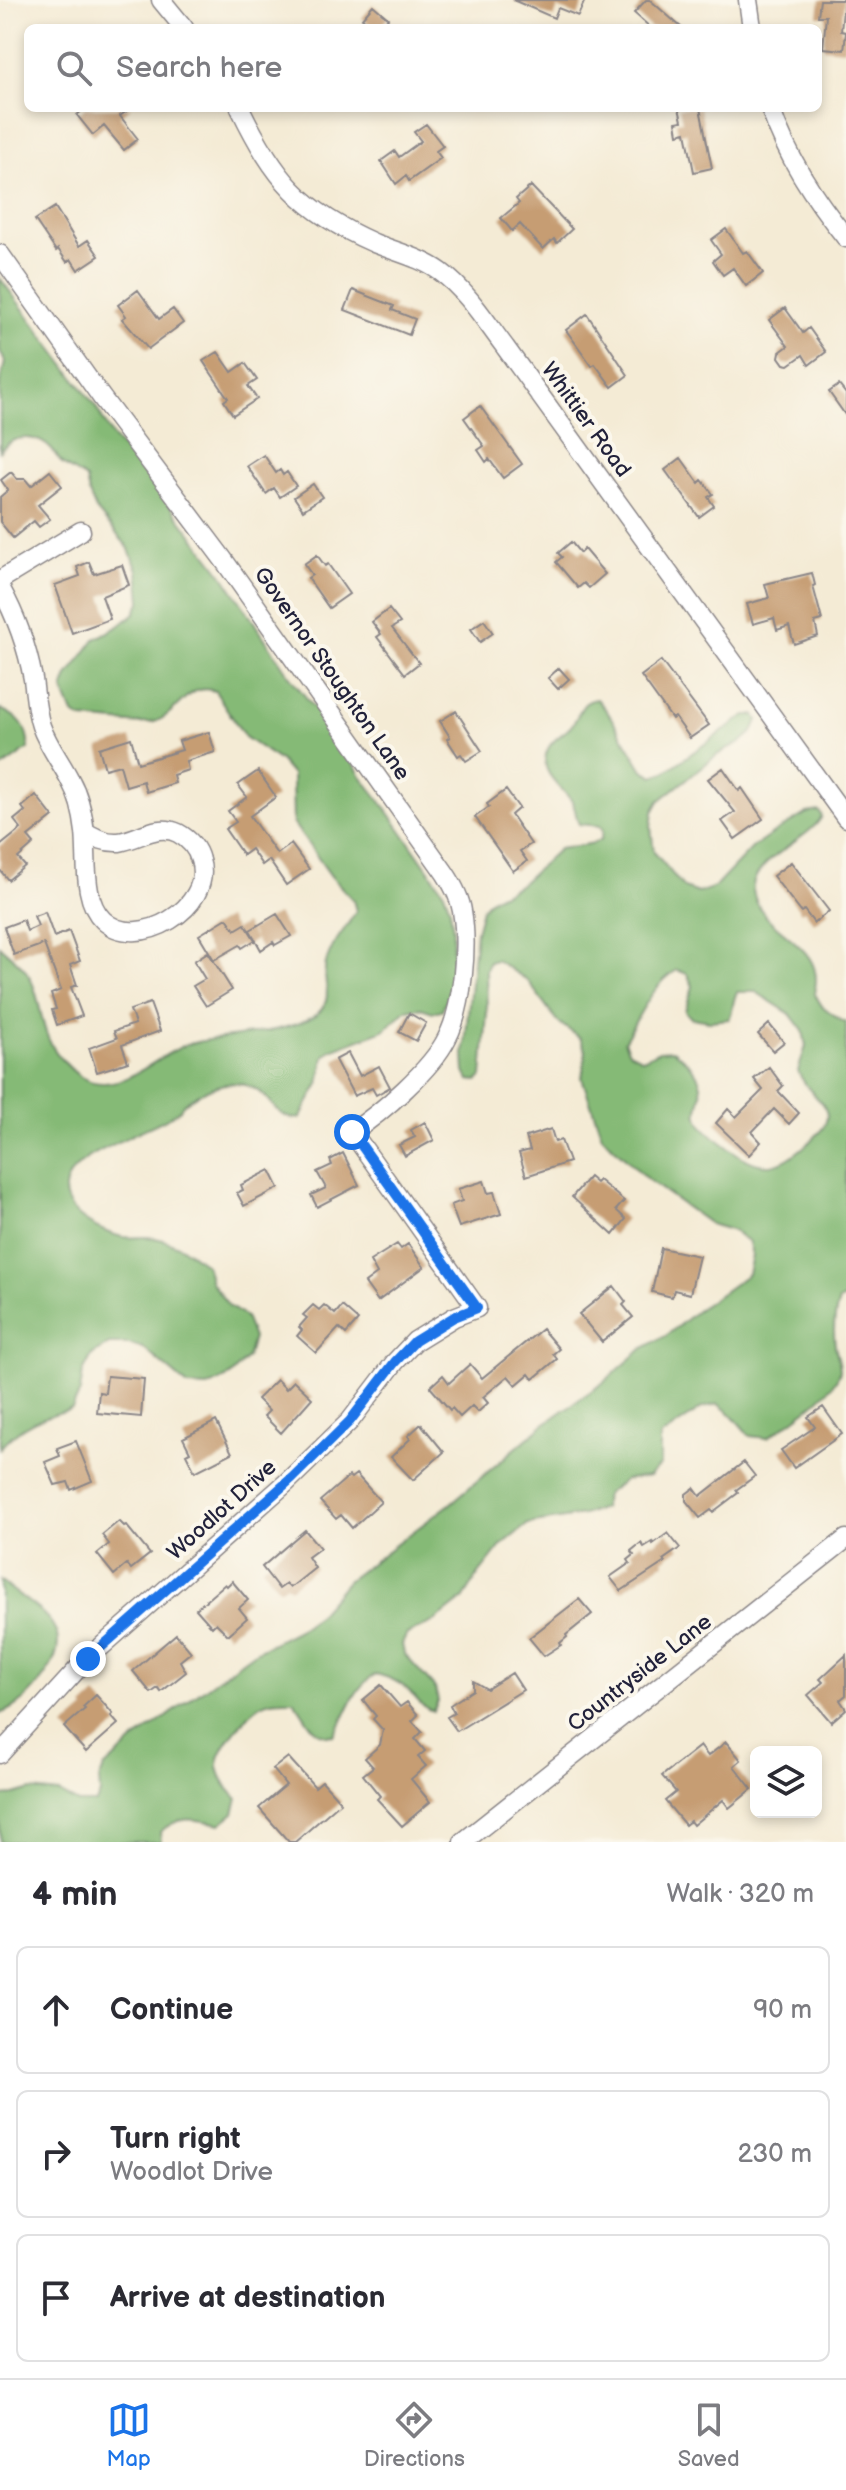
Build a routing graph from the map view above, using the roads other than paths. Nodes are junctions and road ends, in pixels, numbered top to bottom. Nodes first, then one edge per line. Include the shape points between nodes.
1 (161, 0) edge
2 (748, 0) edge
3 (181, 24) edge
4 (751, 24) edge
5 (242, 112) edge
6 (772, 112) edge
7 (846, 238) edge
8 (0, 254) edge
9 (81, 531) dead end
10 (0, 580) edge
11 (0, 587) edge
12 (846, 818) edge
13 (85, 832) junction
14 (477, 1308) joint
15 (846, 1539) edge
16 (0, 1754) edge
17 (463, 1842) edge

1 - 3 street
2 - 4 street
5 - 12 street, Whittier Road via 269,161 298,197 340,226 436,269 460,291
6 - 7 street via 804,181
8 - 14 street, Governor Stoughton Lane via 250,596 460,900 462,964 447,1039 378,1115 352,1132
9 - 10 street
11 - 13 street via 22,634 42,729 74,788
13 - 13 street via 114,842 155,830 179,834 199,857 203,880 198,894 180,913 146,930 115,929 93,907
14 - 16 street, Woodlot Drive via 415,1341 344,1427 84,1662
15 - 17 street, Countryside Lane

